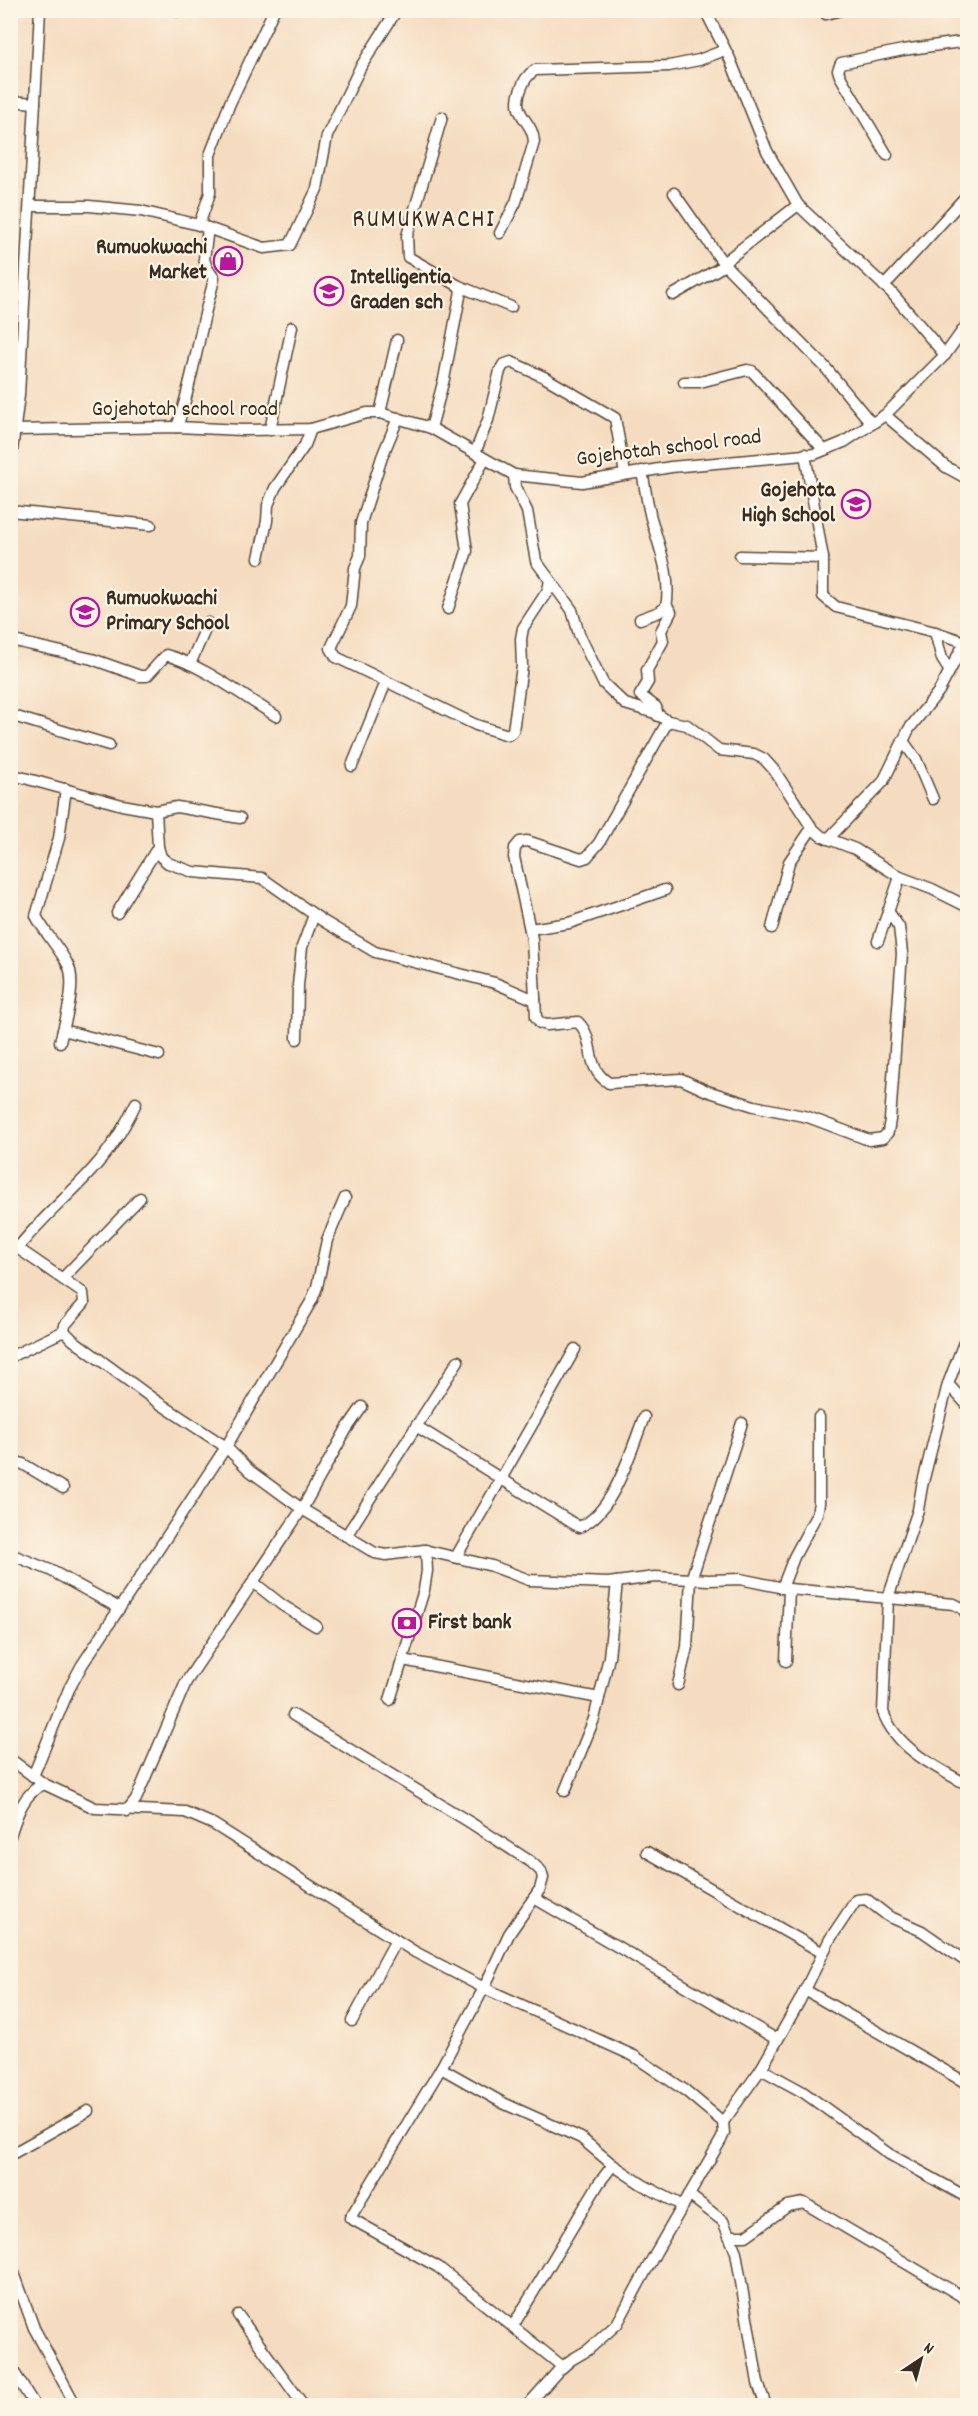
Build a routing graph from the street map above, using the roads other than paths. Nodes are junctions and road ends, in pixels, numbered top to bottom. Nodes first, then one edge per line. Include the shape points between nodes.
1 (40, 10) edge
2 (274, 10) edge
3 (394, 10) edge
4 (705, 10) edge
5 (841, 10) edge
6 (826, 14) dead end
7 (968, 41) edge
8 (725, 50) junction
9 (10, 101) edge
10 (35, 103) junction
11 (442, 117) dead end
12 (887, 155) dead end
13 (675, 193) dead end
14 (968, 194) edge
15 (798, 205) junction
16 (30, 206) junction
17 (203, 226) junction
18 (500, 233) dead end
19 (724, 264) junction
20 (459, 286) junction
21 (885, 286) junction
22 (673, 296) dead end
23 (511, 307) dead end
24 (968, 322) edge
25 (292, 327) dead end
26 (397, 340) dead end
27 (945, 355) junction
28 (684, 382) dead end
29 (380, 413) junction
30 (885, 415) junction
31 (398, 418) junction
32 (872, 424) junction
33 (177, 427) junction
34 (431, 428) junction
35 (310, 429) junction
36 (16, 430) junction
37 (270, 430) junction
38 (824, 450) junction
39 (805, 454) junction
40 (480, 456) junction
41 (10, 466) edge
42 (642, 471) junction
43 (625, 474) junction
44 (514, 475) junction
45 (968, 479) edge
46 (10, 511) edge
47 (151, 525) dead end
48 (740, 556) dead end
49 (259, 558) dead end
50 (822, 558) junction
51 (550, 580) junction
52 (666, 605) junction
53 (448, 609) dead end
54 (640, 619) dead end
55 (208, 622) dead end
56 (935, 632) junction
57 (10, 640) edge
58 (966, 643) edge
59 (190, 664) junction
60 (949, 670) junction
61 (386, 682) junction
62 (10, 715) edge
63 (276, 716) dead end
64 (663, 718) junction
65 (903, 741) junction
66 (109, 746) dead end
67 (352, 766) dead end
68 (10, 774) edge
69 (66, 789) junction
70 (933, 799) dead end
71 (156, 810) junction
72 (240, 818) dead end
73 (812, 828) junction
74 (828, 839) junction
75 (158, 847) junction
76 (900, 877) junction
77 (665, 890) dead end
78 (968, 908) edge
79 (888, 911) junction
80 (117, 913) dead end
81 (314, 915) junction
82 (772, 928) dead end
83 (530, 930) junction
84 (878, 941) dead end
85 (535, 1000) junction
86 (63, 1030) junction
87 (297, 1039) dead end
88 (60, 1042) dead end
89 (159, 1055) dead end
90 (136, 1103) dead end
91 (140, 1198) dead end
92 (345, 1198) dead end
93 (13, 1245) edge
94 (63, 1278) junction
95 (64, 1331) junction
96 (968, 1332) edge
97 (574, 1349) dead end
98 (10, 1357) edge
99 (458, 1361) dead end
100 (948, 1384) junction
101 (968, 1406) edge
102 (362, 1407) dead end
103 (644, 1417) dead end
104 (819, 1417) dead end
105 (742, 1423) dead end
106 (416, 1426) junction
107 (226, 1447) junction
108 (10, 1460) edge
109 (500, 1480) junction
110 (63, 1488) dead end
111 (302, 1509) junction
112 (346, 1536) junction
113 (426, 1550) junction
114 (10, 1554) edge
115 (456, 1557) junction
116 (692, 1580) junction
117 (617, 1581) junction
118 (253, 1582) junction
119 (786, 1588) junction
120 (888, 1598) junction
121 (119, 1608) junction
122 (968, 1616) edge
123 (316, 1626) dead end
124 (403, 1660) junction
125 (786, 1661) dead end
126 (678, 1685) dead end
127 (599, 1698) junction
128 (390, 1700) dead end
129 (292, 1715) dead end
130 (10, 1759) edge
131 (33, 1776) junction
132 (44, 1784) junction
133 (968, 1785) edge
134 (565, 1791) dead end
135 (127, 1810) junction
136 (10, 1836) edge
137 (647, 1852) dead end
138 (534, 1898) junction
139 (396, 1940) junction
140 (823, 1953) junction
141 (968, 1963) edge
142 (484, 1988) junction
143 (805, 1990) junction
144 (352, 2021) dead end
145 (776, 2040) junction
146 (441, 2068) junction
147 (761, 2069) junction
148 (968, 2084) edge
149 (88, 2111) dead end
150 (723, 2122) junction
151 (10, 2155) edge
152 (613, 2165) junction
153 (689, 2195) junction
154 (968, 2198) edge
155 (683, 2206) junction
156 (729, 2236) junction
157 (10, 2262) edge
158 (968, 2300) edge
159 (238, 2315) dead end
160 (513, 2326) junction
161 (10, 2366) edge
162 (563, 2367) junction
163 (35, 2406) edge
164 (76, 2406) edge
165 (304, 2406) edge
166 (527, 2406) edge
167 (766, 2406) edge

1 - 10 street
2 - 17 street via 210,155 210,193
3 - 17 street via 327,136 316,189 292,244 264,248
4 - 8 street
5 - 6 street
7 - 12 street via 841,63 840,76
8 - 15 street via 767,151
8 - 18 street via 669,66 535,70 529,74 516,100 534,134 534,142 516,202
9 - 10 street
10 - 16 street
11 - 20 street via 407,236 407,253 411,260
13 - 19 street
14 - 21 street
15 - 19 street
15 - 21 street
16 - 17 street via 141,211
16 - 36 street
17 - 33 street via 204,259 214,278 213,287
19 - 22 street
19 - 32 street via 825,366
20 - 23 street
20 - 34 street via 444,379
21 - 27 street
24 - 27 street, Gojehotah school road
25 - 37 street
26 - 29 street
27 - 30 street, Gojehotah school road
28 - 38 street via 752,371
29 - 31 street, Gojehotah school road
29 - 35 street, Gojehotah school road via 366,413
30 - 32 street, Gojehotah school road
30 - 45 street via 946,467
31 - 34 street, Gojehotah school road
31 - 61 street via 361,523 351,606 331,648 336,657
32 - 38 street, Gojehotah school road
33 - 36 street, Gojehotah school road
33 - 37 street, Gojehotah school road
34 - 40 street, Gojehotah school road
35 - 37 street, Gojehotah school road
35 - 49 street via 305,445 268,505
36 - 41 street
38 - 39 street, Gojehotah school road
39 - 42 street, Gojehotah school road
39 - 50 street
40 - 43 street via 500,371 502,365 511,362 615,418
40 - 44 street, Gojehotah school road
40 - 53 street via 460,504 467,551
42 - 43 street, Gojehotah school road
42 - 52 street via 666,575
43 - 44 street, Gojehotah school road via 582,482
44 - 51 street via 515,487 527,511 536,561
46 - 47 street
48 - 50 street
50 - 56 street via 823,596 836,607
51 - 61 street via 541,604 523,628 513,731 508,735 493,732
51 - 64 street via 572,610 582,642 603,683 625,704
52 - 54 street
52 - 64 street via 671,612 661,631 663,641 647,670 648,682 640,695
55 - 59 street
56 - 58 street
56 - 60 street
57 - 59 street via 92,659 140,676 147,676 166,655
58 - 60 street
59 - 63 street
60 - 65 street via 939,691
61 - 67 street
62 - 66 street
64 - 73 street via 687,725 719,750 764,759
64 - 83 street via 599,843 587,857 581,859 527,841 515,848
65 - 70 street via 916,759
65 - 74 street via 883,782
68 - 69 street
69 - 71 street
69 - 86 street via 59,838 36,916 72,973
71 - 72 street via 177,807
71 - 75 street
73 - 74 street
73 - 82 street via 789,862
74 - 76 street via 855,849
75 - 80 street
75 - 81 street via 168,863 193,872 262,878
76 - 78 street
76 - 79 street
77 - 83 street via 569,923
79 - 84 street
79 - 85 street via 902,938 902,975 888,1132 883,1138 869,1140 808,1117 754,1106 681,1079 609,1083 595,1069 584,1028 578,1022 540,1023
81 - 85 street via 375,952 495,982
81 - 87 street via 302,947
83 - 85 street
86 - 88 street
86 - 89 street
90 - 93 street via 99,1162
91 - 94 street
92 - 107 street via 327,1240 312,1300
93 - 94 street
94 - 95 street via 83,1293 84,1303
95 - 98 street
95 - 107 street via 131,1383
96 - 100 street
97 - 109 street
99 - 106 street
100 - 101 street
100 - 120 street via 918,1510
102 - 111 street
103 - 109 street via 614,1490 585,1525 579,1527
104 - 119 street via 817,1514 794,1557
105 - 116 street
106 - 109 street
106 - 112 street
107 - 111 street via 250,1471
107 - 121 street
108 - 110 street
109 - 115 street
111 - 112 street
111 - 118 street
112 - 113 street via 386,1555
113 - 115 street
113 - 124 street via 424,1590
114 - 121 street via 50,1570
115 - 117 street via 530,1580
116 - 117 street via 655,1577
116 - 119 street via 740,1580
116 - 126 street via 687,1647
117 - 127 street via 612,1634
118 - 123 street
118 - 135 street via 186,1682 136,1799
119 - 120 street
119 - 125 street
120 - 122 street via 954,1604
120 - 133 street via 883,1712 888,1726 910,1749
121 - 131 street via 75,1677
124 - 127 street
124 - 128 street
127 - 134 street
129 - 138 street via 531,1862 543,1878
130 - 131 street
131 - 132 street
132 - 135 street via 95,1808
132 - 136 street via 27,1796
135 - 139 street via 185,1812 213,1824
137 - 140 street
138 - 142 street via 508,1934
138 - 145 street
139 - 142 street
139 - 144 street
140 - 141 street via 850,1906 863,1898 888,1916 933,1937
140 - 143 street
142 - 146 street
142 - 150 street via 634,2056
143 - 145 street
143 - 148 street
145 - 147 street
146 - 152 street via 503,2103 581,2138
146 - 160 street via 350,2218 438,2267
147 - 150 street
147 - 154 street via 803,2092 889,2154
149 - 151 street
150 - 153 street via 722,2140
152 - 155 street
152 - 160 street
153 - 155 street
153 - 156 street via 723,2221
155 - 162 street via 617,2324
156 - 158 street via 746,2236 788,2206 804,2203
156 - 167 street via 736,2252 758,2383
157 - 164 street via 34,2328
159 - 165 street
160 - 162 street
161 - 163 street
162 - 166 street

